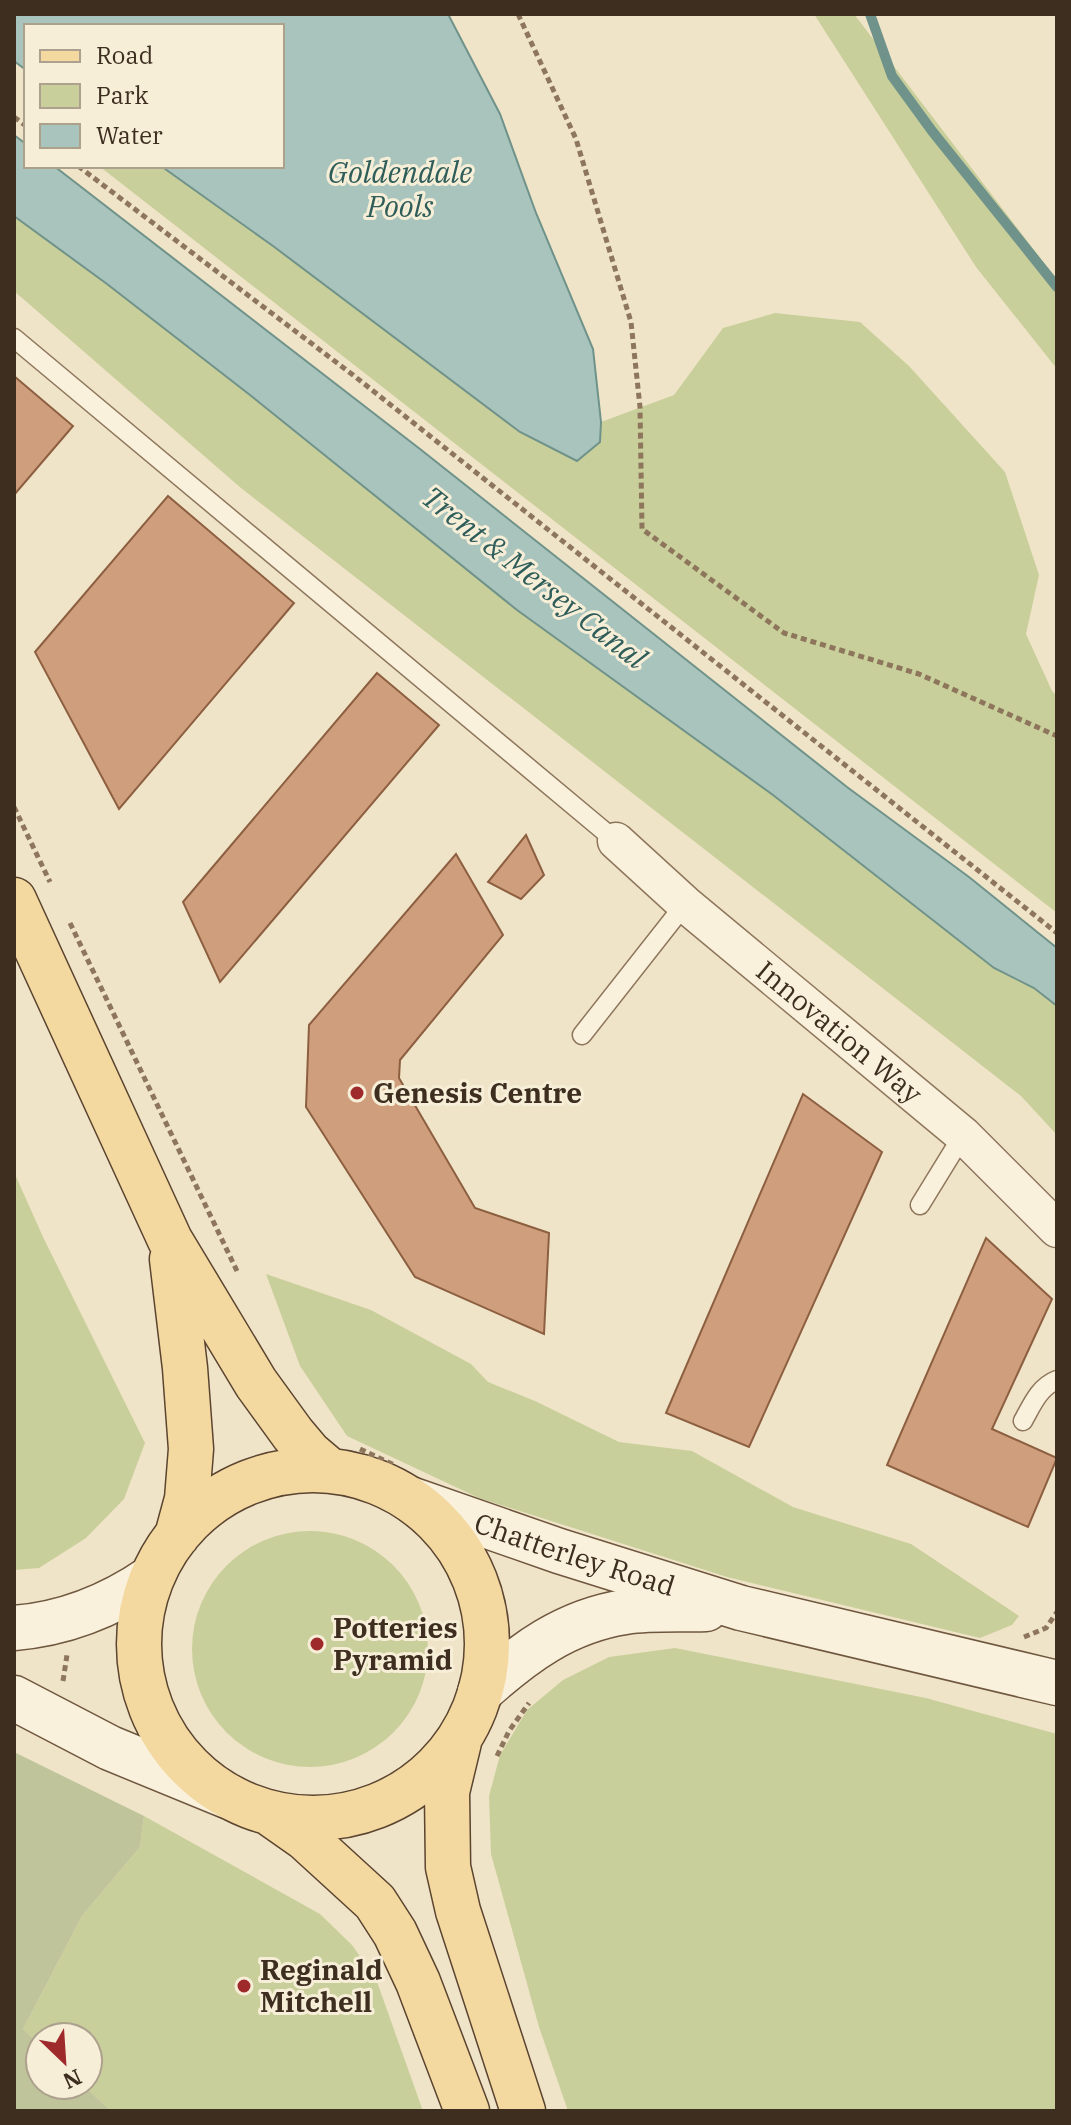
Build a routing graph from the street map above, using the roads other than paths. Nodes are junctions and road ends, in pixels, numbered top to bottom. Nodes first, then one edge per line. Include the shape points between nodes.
1 (14, 338) edge
2 (616, 841) joint
3 (35, 896) edge
4 (685, 904) junction
5 (582, 1035) dead end
6 (963, 1135) junction
7 (920, 1205) dead end
8 (1057, 1229) edge
9 (170, 1240) junction
10 (1057, 1380) edge
11 (1023, 1421) dead end
12 (329, 1470) junction
13 (410, 1499) junction
14 (177, 1536) junction
15 (152, 1577) junction
16 (741, 1608) junction
17 (14, 1628) edge
18 (1057, 1683) edge
19 (480, 1692) junction
20 (14, 1698) edge
21 (461, 1736) junction
22 (227, 1796) junction
23 (268, 1812) junction
24 (467, 2111) edge
25 (523, 2111) edge

1 - 2 lane
2 - 4 street, Innovation Way
3 - 9 main road
4 - 5 lane
4 - 6 street, Innovation Way
6 - 7 lane
6 - 8 street, Innovation Way
9 - 12 main road via 256,1383 293,1434
9 - 14 main road via 191,1449
10 - 11 lane via 1037,1396
12 - 13 main road via 385,1485
12 - 14 main road via 255,1479 216,1499
13 - 16 street, Chatterley Road
13 - 19 main road via 453,1539 481,1595 487,1625
14 - 15 main road
15 - 17 street via 89,1612
15 - 22 main road via 139,1649 150,1706 181,1758
16 - 18 street, Chatterley Road
16 - 19 street, Chatterley Road via 626,1612 582,1622 544,1640
19 - 21 main road
20 - 22 street via 110,1748
21 - 23 main road via 414,1786 363,1811 308,1818
21 - 25 main road via 447,1792 448,1867
22 - 23 main road
23 - 24 main road via 375,1902 418,1982

